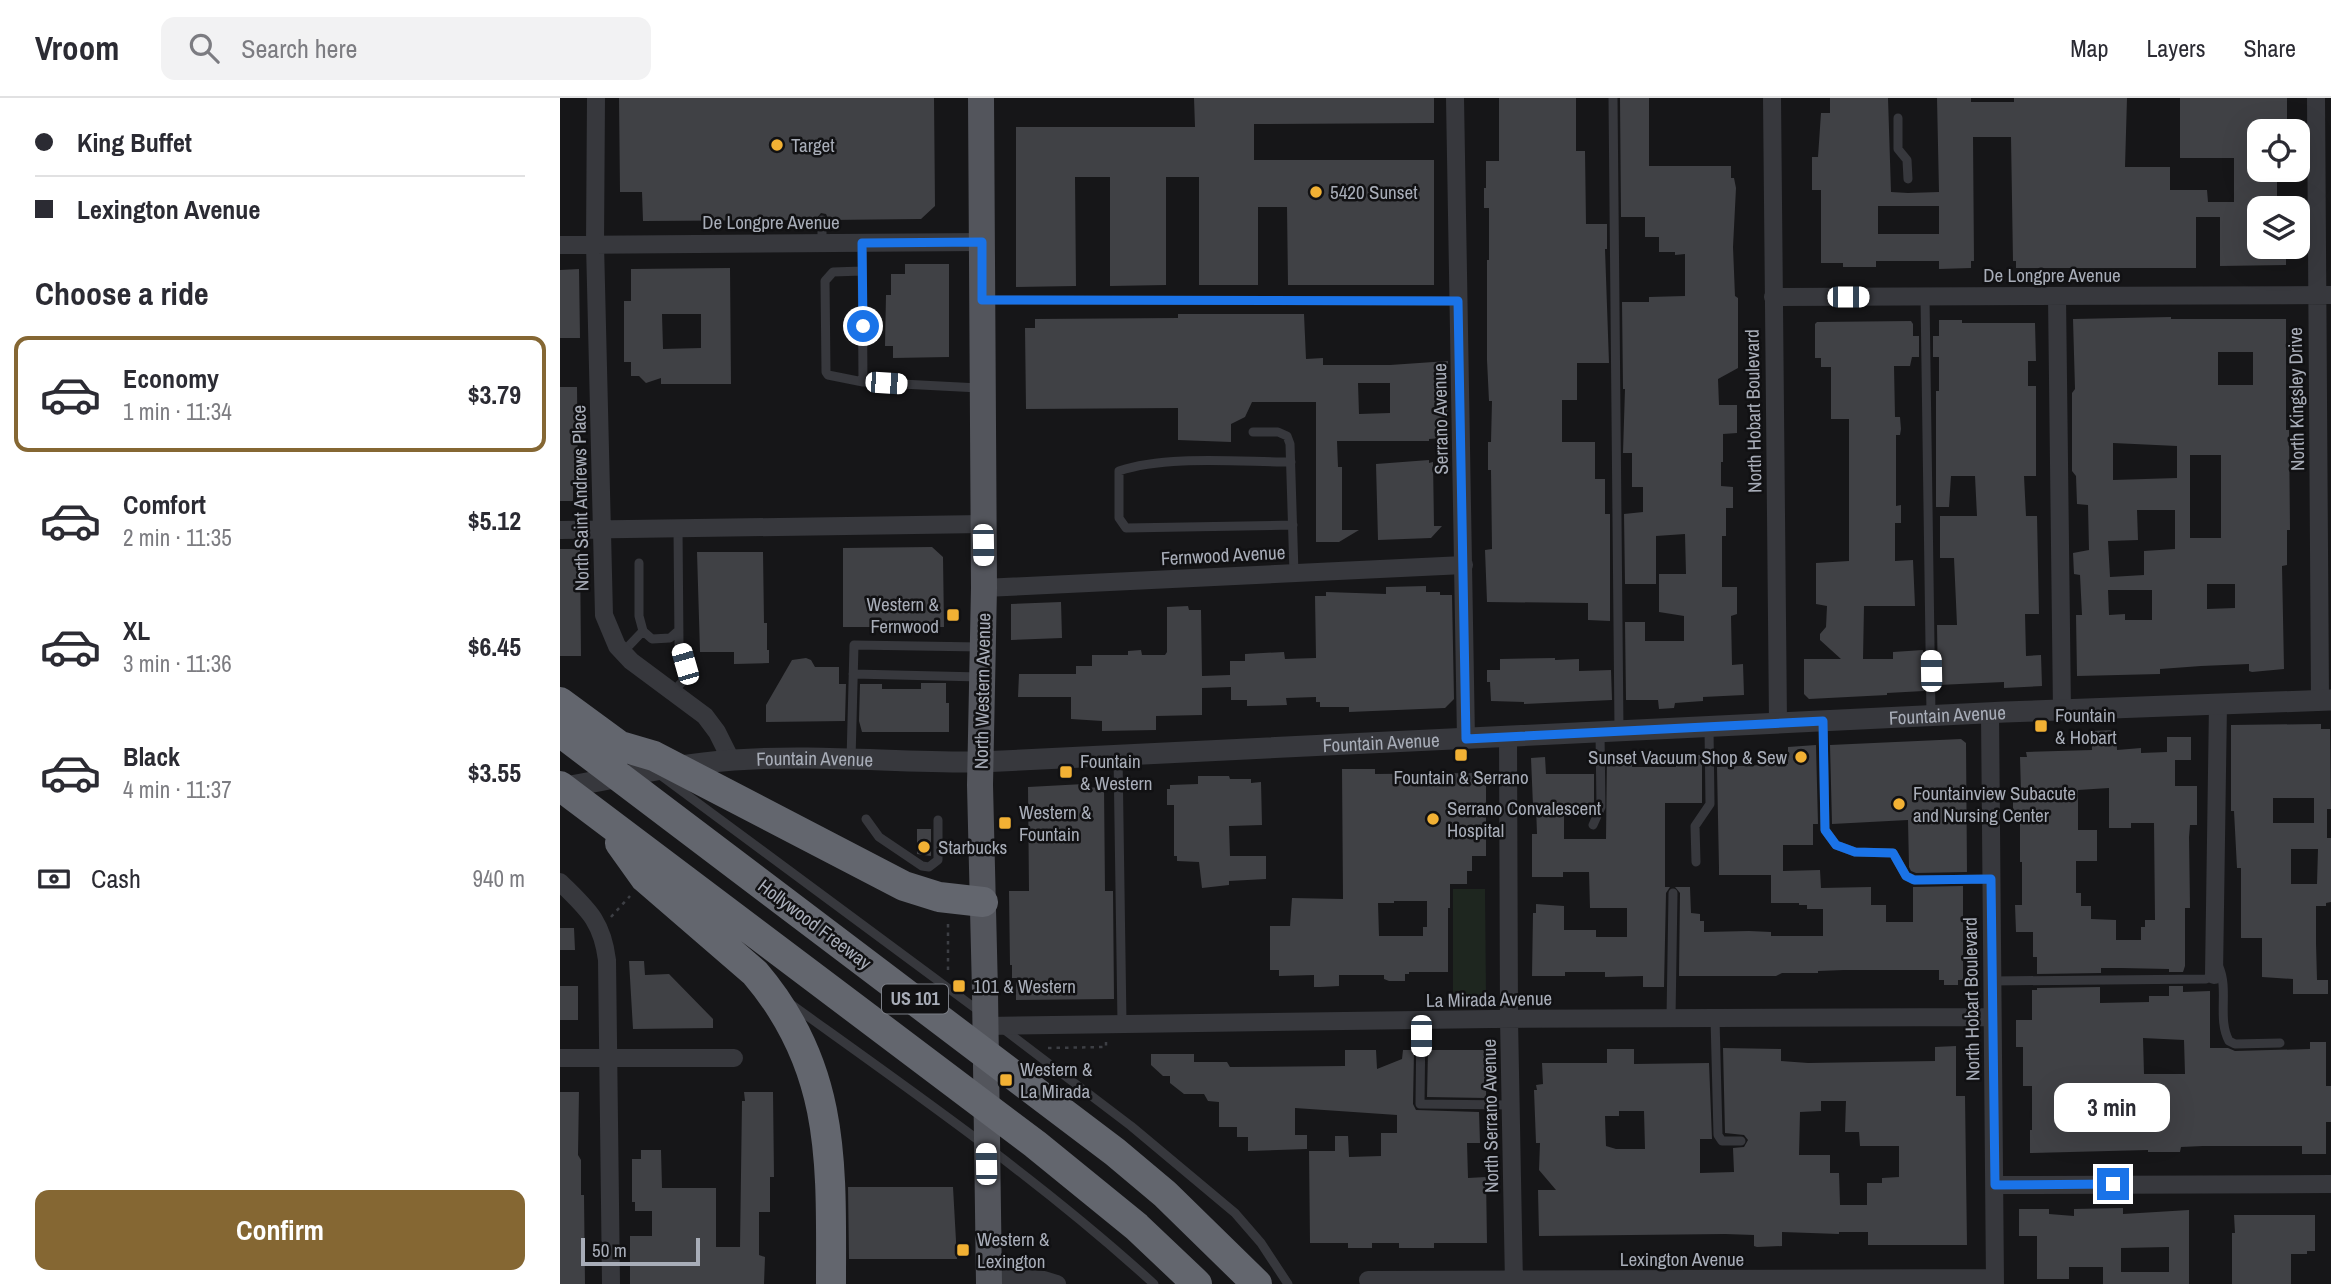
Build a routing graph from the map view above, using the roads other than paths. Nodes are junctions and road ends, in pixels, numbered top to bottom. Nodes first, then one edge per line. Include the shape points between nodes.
1 (596, 98) edge
2 (981, 98) edge
3 (1455, 98) edge
4 (1613, 98) edge
5 (1772, 98) edge
6 (2316, 98) edge
7 (1898, 118) dead end
8 (1908, 179) dead end
9 (822, 220) dead end
10 (982, 242) junction
11 (822, 243) junction
12 (862, 243) junction
13 (560, 244) edge
14 (595, 244) junction
15 (862, 271) junction
16 (2323, 295) edge
17 (2057, 296) junction
18 (1925, 297) junction
19 (1773, 298) junction
20 (982, 300) junction
21 (1458, 301) junction
22 (863, 382) junction
23 (982, 388) junction
24 (1253, 432) dead end
25 (1291, 461) junction
26 (983, 524) junction
27 (1293, 525) junction
28 (677, 528) junction
29 (560, 530) edge
30 (601, 530) junction
31 (639, 563) dead end
32 (1464, 565) junction
33 (1294, 573) junction
34 (984, 588) junction
35 (679, 630) junction
36 (643, 631) junction
37 (982, 647) junction
38 (623, 652) junction
39 (853, 674) junction
40 (982, 677) junction
41 (673, 692) junction
42 (2326, 700) edge
43 (560, 702) edge
44 (2218, 705) junction
45 (2062, 711) junction
46 (1990, 713) junction
47 (1931, 716) junction
48 (1823, 721) junction
49 (1778, 723) junction
50 (1709, 726) junction
51 (560, 732) edge
52 (1609, 732) junction
53 (1508, 737) junction
54 (1466, 739) junction
55 (620, 746) junction
56 (1118, 756) junction
57 (851, 760) junction
58 (721, 761) junction
59 (980, 762) junction
60 (560, 787) edge
61 (866, 819) dead end
62 (604, 820) junction
63 (938, 820) dead end
64 (1594, 825) dead end
65 (1696, 862) dead end
66 (1991, 879) junction
67 (560, 882) edge
68 (1673, 893) dead end
69 (983, 902) junction
70 (2214, 968) junction
71 (1992, 981) junction
72 (768, 988) junction
73 (1992, 1017) junction
74 (1671, 1018) junction
75 (1715, 1018) junction
76 (1509, 1019) junction
77 (1421, 1020) junction
78 (1122, 1023) junction
79 (985, 1026) junction
80 (2280, 1043) dead end
81 (560, 1058) edge
82 (607, 1058) junction
83 (734, 1058) dead end
84 (1510, 1105) junction
85 (1741, 1141) dead end
86 (2331, 1184) edge
87 (1995, 1185) junction
88 (1368, 1280) dead end
89 (988, 1281) edge
90 (1995, 1281) edge
91 (1514, 1282) edge
92 (1601, 1282) edge
93 (611, 1284) edge
94 (831, 1284) edge
95 (1057, 1284) edge
96 (1154, 1284) edge
97 (1197, 1284) edge
98 (1257, 1284) edge
99 (1288, 1284) edge

1 - 14 street, North Saint Andrews Place
2 - 10 main road, North Western Avenue
3 - 21 street, Serrano Avenue
4 - 52 lane
5 - 19 street, North Hobart Boulevard
6 - 16 street, North Kingsley Drive
7 - 8 lane via 1898,149 1907,160
9 - 11 lane
10 - 12 street, De Longpre Avenue
10 - 20 main road, North Western Avenue
11 - 12 street, De Longpre Avenue
11 - 14 street, De Longpre Avenue
12 - 15 lane
13 - 14 street, De Longpre Avenue
14 - 30 street, North Saint Andrews Place
15 - 22 lane
15 - 22 lane via 832,272 825,281 826,372 831,377
16 - 17 street, De Longpre Avenue
16 - 42 street, North Kingsley Drive
17 - 18 street, De Longpre Avenue
17 - 45 street
18 - 19 street, De Longpre Avenue
18 - 47 lane
19 - 49 street, North Hobart Boulevard
20 - 21 lane
20 - 23 main road, North Western Avenue
21 - 32 street, Serrano Avenue
22 - 23 lane
23 - 26 main road, North Western Avenue
24 - 25 lane via 1287,436
25 - 27 lane
25 - 27 lane via 1133,466 1119,471 1119,518 1126,528
26 - 28 street
26 - 34 main road, North Western Avenue
27 - 33 lane
28 - 30 street
28 - 35 lane
29 - 30 street
30 - 38 street, North Saint Andrews Place via 604,615
31 - 36 lane
32 - 33 street, Fernwood Avenue
32 - 54 street, Serrano Avenue
33 - 34 street, Fernwood Avenue
34 - 37 main road, North Western Avenue
35 - 36 lane via 670,638 652,639
35 - 41 lane via 685,673
36 - 38 lane
37 - 39 lane via 854,645
37 - 40 main road, North Western Avenue
38 - 41 street, North Saint Andrews Place
39 - 40 lane
39 - 57 lane
40 - 59 main road, North Western Avenue
41 - 58 street, North Saint Andrews Place via 705,716 717,732
42 - 44 street, Fountain Avenue
43 - 55 highway
44 - 45 street, Fountain Avenue
44 - 70 street
45 - 46 street, Fountain Avenue
46 - 47 street, Fountain Avenue
46 - 66 street, North Hobart Boulevard
47 - 48 street, Fountain Avenue
48 - 49 street, Fountain Avenue
48 - 66 lane via 1825,830 1836,845 1855,852 1893,853 1906,876 1914,880
49 - 50 street, Fountain Avenue
50 - 52 street, Fountain Avenue
50 - 65 lane via 1710,804 1695,827
51 - 98 highway, Hollywood Freeway / US 101 via 1115,1152 1166,1194
52 - 53 street, Fountain Avenue
52 - 64 lane via 1601,807
53 - 54 street, Fountain Avenue
53 - 76 street, North Serrano Avenue
54 - 56 street, Fountain Avenue
55 - 69 highway via 654,756 904,886 939,897
55 - 99 lane via 1131,1126 1235,1213
56 - 59 street, Fountain Avenue
56 - 78 lane
57 - 58 street, Fountain Avenue
57 - 59 street, Fountain Avenue
58 - 60 street, Fountain Avenue
59 - 69 main road, North Western Avenue
60 - 62 highway, US 101
61 - 63 lane via 879,836 929,867 938,860
62 - 72 highway via 645,878
62 - 97 highway, US 101 via 1035,1144
66 - 71 street, North Hobart Boulevard
67 - 82 street via 600,926 605,942
68 - 74 lane
69 - 79 main road, North Western Avenue
70 - 71 lane via 2206,979
70 - 80 lane via 2221,970 2224,1028 2229,1041
71 - 73 street, North Hobart Boulevard
72 - 94 highway via 800,1043 824,1110 830,1155
72 - 96 lane via 1023,1172
73 - 75 street, La Mirada Avenue
73 - 87 street, North Hobart Boulevard
74 - 75 street, La Mirada Avenue
74 - 76 street, La Mirada Avenue
75 - 85 lane via 1718,1135 1722,1141
76 - 77 street, La Mirada Avenue
76 - 84 street, North Serrano Avenue
77 - 78 street, La Mirada Avenue
77 - 84 lane via 1420,1104
78 - 79 street, La Mirada Avenue
79 - 89 main road, North Western Avenue
81 - 82 street
82 - 83 street
82 - 93 street
84 - 91 street, North Serrano Avenue
86 - 87 street
87 - 90 street, North Hobart Boulevard
88 - 91 street, Lexington Avenue
89 - 95 street
90 - 92 street, Lexington Avenue
91 - 92 street, Lexington Avenue

